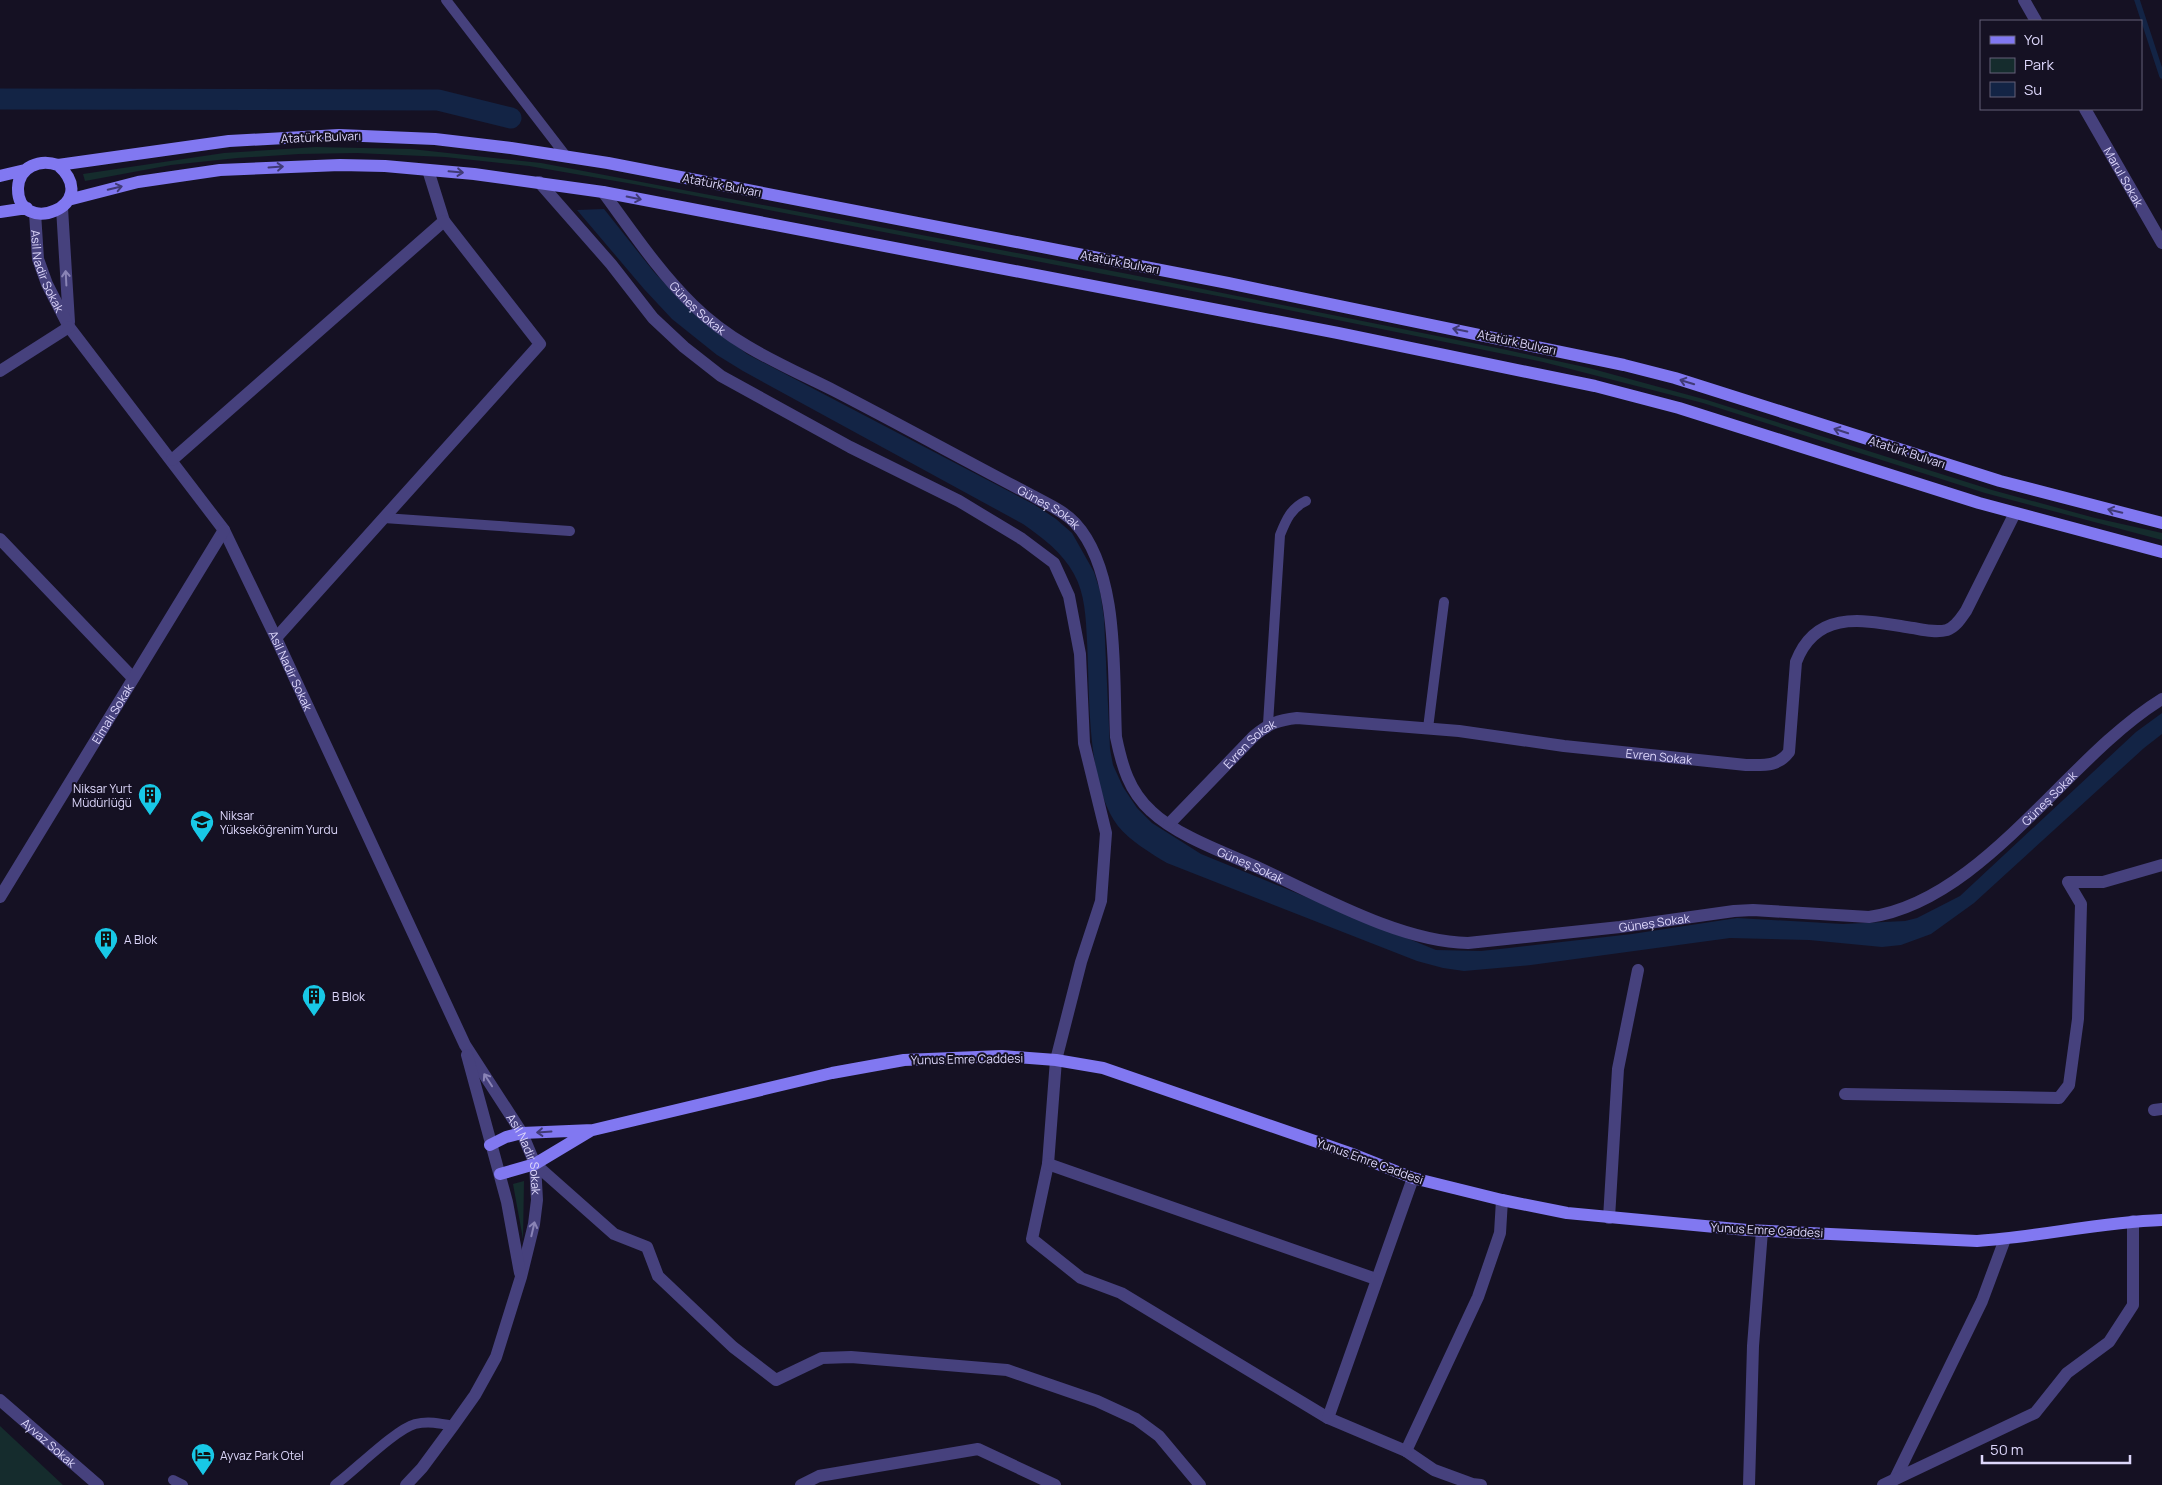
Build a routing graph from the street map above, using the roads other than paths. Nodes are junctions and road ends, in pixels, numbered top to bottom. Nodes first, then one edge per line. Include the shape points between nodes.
1 (446, 0) edge
2 (2024, 0) edge
3 (2035, 20) edge
4 (2086, 110) edge
5 (566, 156) junction
6 (58, 165) junction
7 (26, 170) junction
8 (428, 170) junction
9 (0, 176) edge
10 (539, 182) junction
11 (603, 192) junction
12 (65, 204) junction
13 (31, 210) junction
14 (0, 212) edge
15 (444, 220) junction
16 (2162, 243) edge
17 (69, 327) junction
18 (0, 370) edge
19 (172, 460) junction
20 (1306, 500) dead end
21 (2014, 513) junction
22 (384, 518) junction
23 (2162, 523) edge
24 (224, 530) junction
25 (570, 531) dead end
26 (2, 545) edge
27 (2162, 552) edge
28 (1444, 602) dead end
29 (276, 638) junction
30 (133, 678) junction
31 (2162, 699) edge
32 (1268, 724) junction
33 (1428, 728) junction
34 (1169, 824) junction
35 (2162, 865) edge
36 (0, 897) edge
37 (1638, 970) dead end
38 (465, 1045) junction
39 (1056, 1060) junction
40 (1845, 1094) dead end
41 (592, 1130) junction
42 (522, 1133) junction
43 (490, 1145) junction
44 (535, 1164) junction
45 (1048, 1164) junction
46 (500, 1174) junction
47 (1413, 1178) junction
48 (1502, 1200) junction
49 (1609, 1218) junction
50 (2162, 1220) edge
51 (2133, 1221) junction
52 (1762, 1230) junction
53 (2005, 1239) junction
54 (521, 1277) junction
55 (1376, 1279) junction
56 (0, 1400) edge
57 (1328, 1418) junction
58 (453, 1426) junction
59 (1406, 1451) junction
60 (1895, 1479) junction
61 (173, 1480) dead end
62 (98, 1485) edge
63 (183, 1485) edge
64 (336, 1485) edge
65 (406, 1485) edge
66 (801, 1485) edge
67 (1055, 1485) edge
68 (1200, 1485) edge
69 (1481, 1485) edge
70 (1749, 1485) edge
71 (1883, 1485) edge

1 - 5 lane
2 - 3 street
4 - 16 street, Marul Sokak
5 - 6 main road, Atatürk Bulvarı via 435,139 339,136 228,141
23 -> 5 main road, Atatürk Bulvarı via 2000,481 1675,378 1624,365 1228,282
6 - 7 main road, Atatürk Bulvarı via 41,162
6 - 12 main road via 70,180 71,190
7 - 9 main road, Atatürk Bulvarı
7 - 13 main road via 18,189 21,199
8 -> 10 main road
12 -> 8 main road via 138,182 220,170 340,165
8 - 15 street
10 - 11 main road
10 - 39 street via 611,264 653,318 721,376 850,448 959,501 1022,539 1054,563 1071,606 1080,654 1084,743 1106,833 1101,901 1081,962
11 -> 21 main road via 1338,333 1596,386 1679,408
11 - 34 street, Güneş Sokak via 693,305 739,342 1039,499 1075,523 1100,568 1108,597 1116,737 1125,774 1142,802
12 - 13 main road via 54,213
17 -> 12 street, Asil Nadir Sokak
13 - 14 main road
13 - 17 street, Asil Nadir Sokak via 38,259
15 - 19 street
15 - 22 street via 540,344
17 - 18 street
17 - 19 street, Asil Nadir Sokak
19 - 24 street, Asil Nadir Sokak
20 - 32 lane via 1296,506 1287,518 1280,535
21 - 27 main road
21 - 33 street, Evren Sokak via 1966,611 1948,630 1934,631 1859,620 1838,622 1810,638 1796,662 1790,752 1774,765 1746,765 1564,746
22 - 25 lane
22 - 29 street
24 - 29 street, Asil Nadir Sokak
24 - 30 street, Elmalı Sokak
26 - 30 street
28 - 33 lane
29 - 38 street, Asil Nadir Sokak
30 - 36 street, Elmalı Sokak
31 - 34 street, Güneş Sokak via 2124,725 1971,868 1908,906 1869,917 1734,910 1620,927 1490,942 1448,943 1363,915 1200,842
32 - 33 street, Evren Sokak via 1297,718
32 - 34 street, Evren Sokak
35 - 40 street via 2103,882 2068,882 2080,904 2078,1019 2069,1085 2059,1098
37 - 49 street via 1618,1069
42 -> 38 street, Asil Nadir Sokak
38 - 43 street, Asil Nadir Sokak
39 - 41 main road, Yunus Emre Caddesi via 1002,1056 904,1060 832,1073
39 - 45 street
39 - 47 main road, Yunus Emre Caddesi via 1103,1068 1174,1091
41 -> 42 main road, Yunus Emre Caddesi
41 - 44 main road, Yunus Emre Caddesi
42 - 43 main road, Yunus Emre Caddesi
42 - 44 street, Asil Nadir Sokak
43 - 46 street, Asil Nadir Sokak
44 - 46 main road, Yunus Emre Caddesi
54 -> 44 street, Asil Nadir Sokak via 537,1200
44 - 68 street via 614,1234 647,1246 658,1276 733,1347 776,1380 822,1358 851,1357 1007,1370 1097,1401 1136,1419 1160,1436
45 - 55 street
45 - 57 street via 1032,1239 1081,1278 1121,1293
46 - 54 street, Asil Nadir Sokak
47 - 48 main road, Yunus Emre Caddesi
47 - 55 street
48 - 49 main road, Yunus Emre Caddesi
48 - 59 street via 1500,1233 1478,1297
49 - 52 main road, Yunus Emre Caddesi
50 - 51 main road, Yunus Emre Caddesi
51 - 53 main road, Yunus Emre Caddesi
51 - 60 street via 2133,1305 2110,1342 2067,1373 2035,1413
52 - 53 main road, Yunus Emre Caddesi via 1937,1240
52 - 70 street via 1753,1346
53 - 60 street via 1982,1301
54 - 58 street, Asil Nadir Sokak via 496,1357
55 - 57 street
56 - 62 street, Ayvaz Sokak
57 - 59 street
58 - 64 lane via 431,1422 413,1424 400,1431
58 - 65 street, Asil Nadir Sokak
59 - 69 street via 1434,1470
60 - 71 street
61 - 63 lane
66 - 67 street via 819,1476 978,1449

